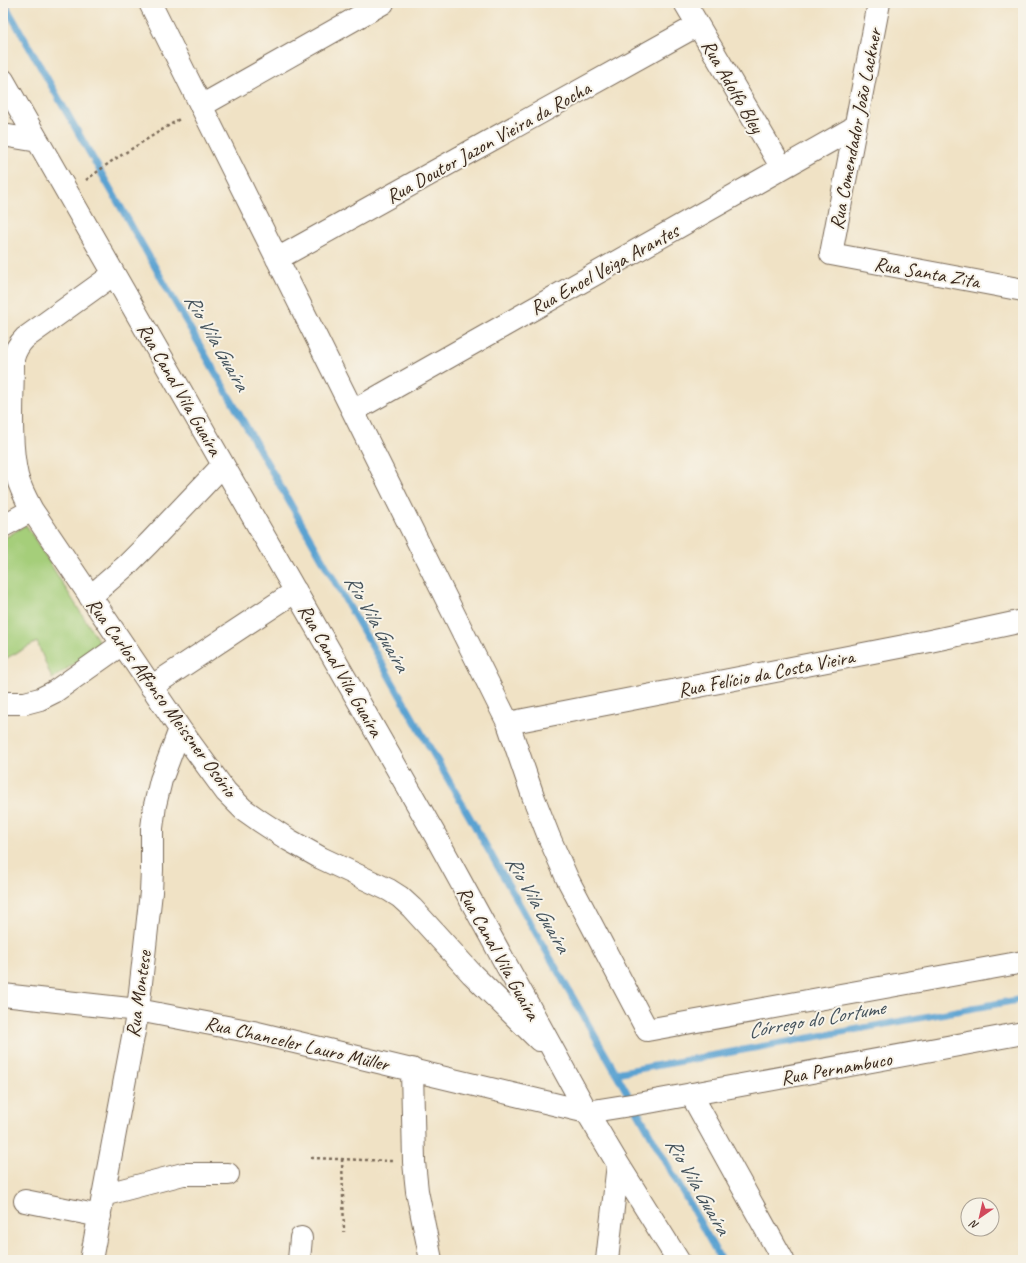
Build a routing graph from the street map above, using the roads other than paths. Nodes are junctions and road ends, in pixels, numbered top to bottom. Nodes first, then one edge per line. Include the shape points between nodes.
1 (150, 3) edge
2 (383, 3) edge
3 (685, 3) edge
4 (878, 3) edge
5 (698, 25) junction
6 (3, 80) edge
7 (201, 106) junction
8 (855, 127) junction
9 (3, 135) edge
10 (38, 141) junction
11 (782, 168) junction
12 (831, 254) joint
13 (277, 259) junction
14 (114, 274) junction
15 (1023, 290) edge
16 (353, 411) junction
17 (224, 465) junction
18 (32, 510) junction
19 (3, 526) edge
20 (296, 591) junction
21 (90, 597) junction
22 (1023, 621) edge
23 (122, 644) junction
24 (151, 687) junction
25 (3, 703) edge
26 (508, 723) junction
27 (180, 729) junction
28 (1023, 962) edge
29 (3, 995) edge
30 (138, 1010) junction
31 (1023, 1033) edge
32 (556, 1056) junction
33 (412, 1069) junction
34 (691, 1094) junction
35 (587, 1112) junction
36 (618, 1164) junction
37 (228, 1174) dead end
38 (25, 1202) dead end
39 (102, 1205) junction
40 (301, 1238) dead end
41 (92, 1260) edge
42 (299, 1260) edge
43 (431, 1260) edge
44 (607, 1260) edge
45 (678, 1260) edge
46 (783, 1260) edge

1 - 7 street
2 - 7 street
3 - 5 street, Rua Adolfo Bley
4 - 8 street, Rua Comendador João Lackner
5 - 11 street, Rua Adolfo Bley
5 - 13 street, Rua Doutor Jazon Vieira da Rocha
6 - 10 street, Rua Canal Vila Guaíra
7 - 13 street
8 - 11 street, Rua Enoel Veiga Arantes
8 - 12 street, Rua Comendador João Lackner
9 - 10 street
10 - 14 street, Rua Canal Vila Guaíra
11 - 16 street, Rua Enoel Veiga Arantes
12 - 15 street, Rua Santa Zita
13 - 16 street
14 - 17 street, Rua Canal Vila Guaíra
14 - 18 street, Rua Carlos Affonso Meissner Osório via 25,338 15,351 12,436 14,459 23,494
16 - 26 street
17 - 20 street, Rua Canal Vila Guaíra
17 - 21 street via 128,564
18 - 19 street
18 - 21 street, Rua Carlos Affonso Meissner Osório
20 - 24 street
20 - 32 street, Rua Canal Vila Guaíra via 435,835
21 - 23 street, Rua Carlos Affonso Meissner Osório
22 - 26 street, Rua Felício da Costa Vieira
23 - 24 street, Rua Carlos Affonso Meissner Osório
23 - 25 street via 40,699 25,703
24 - 27 street, Rua Carlos Affonso Meissner Osório
26 - 28 street via 533,796 567,878 647,1030
27 - 30 street, Rua Montese via 161,780 155,805 151,892
27 - 32 street, Rua Carlos Affonso Meissner Osório via 226,792 243,809 321,858 400,897 472,974
29 - 30 street, Rua Chanceler Lauro Müller
30 - 33 street, Rua Chanceler Lauro Müller via 253,1032
30 - 39 street, Rua Montese
31 - 34 street, Rua Pernambuco
32 - 35 street, Rua Canal Vila Guaíra
33 - 35 street, Rua Chanceler Lauro Müller
33 - 43 street via 414,1162 417,1191
34 - 35 street, Rua Pernambuco
34 - 46 street
35 - 36 street, Rua Canal Vila Guaíra
36 - 44 street
36 - 45 street, Rua Canal Vila Guaíra
37 - 39 street via 183,1174
38 - 39 street
39 - 41 street, Rua Montese
40 - 42 street

